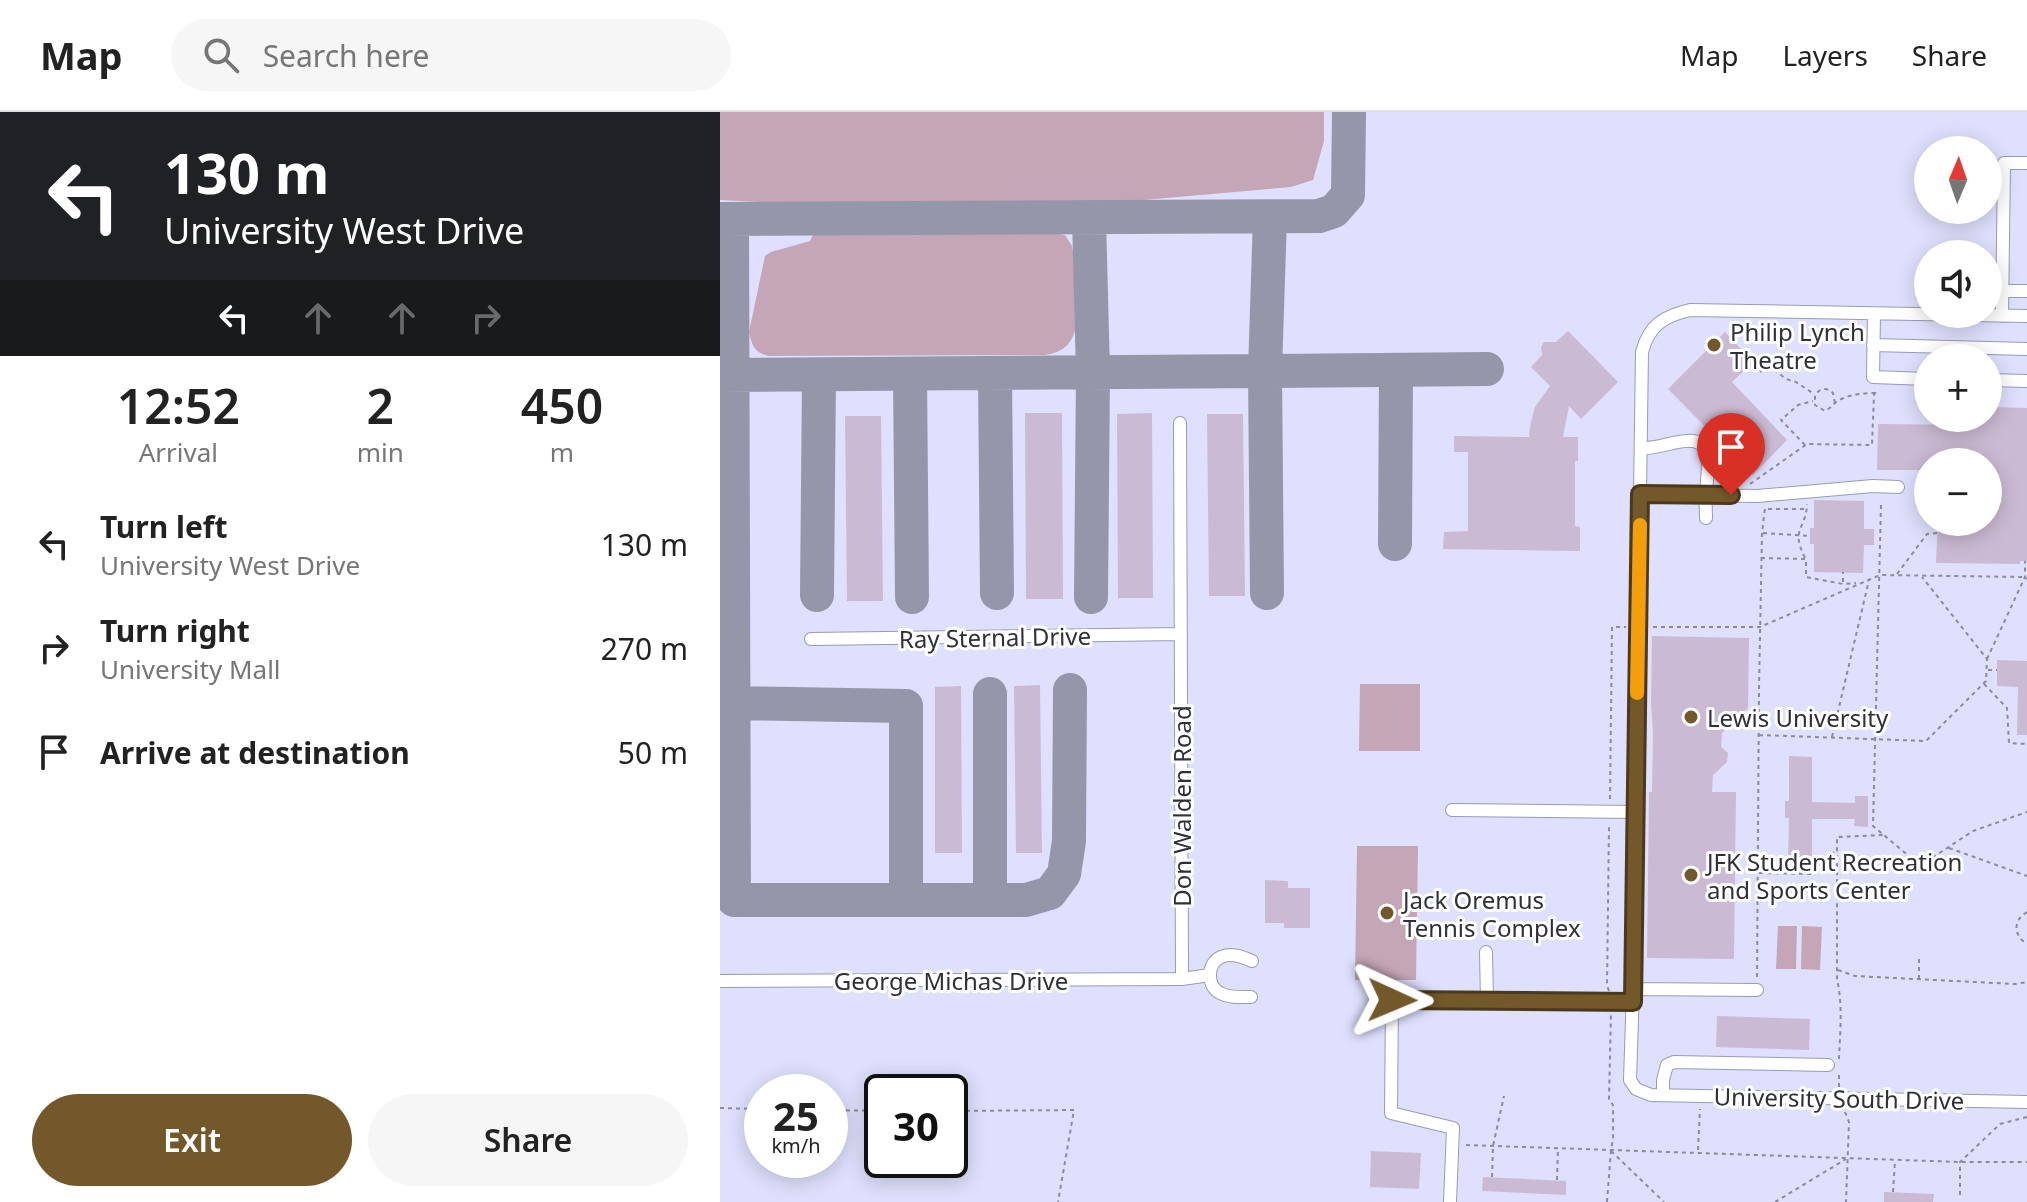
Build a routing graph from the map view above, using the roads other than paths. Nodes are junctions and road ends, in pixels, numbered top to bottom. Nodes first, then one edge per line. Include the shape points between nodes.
1 (2027, 163) edge
2 (2003, 291) junction
3 (2027, 291) edge
4 (1874, 314) junction
5 (1914, 315) edge
6 (2002, 316) joint
7 (2027, 316) edge
8 (1873, 345) junction
9 (2027, 349) edge
10 (1914, 378) edge
11 (2002, 380) edge
12 (2027, 381) edge
13 (1180, 423) dead end
14 (1641, 448) junction
15 (1898, 487) dead end
16 (1640, 494) junction
17 (1706, 495) junction
18 (1706, 518) dead end
19 (1179, 634) junction
20 (811, 639) dead end
21 (1452, 810) dead end
22 (1635, 812) junction
23 (1486, 952) dead end
24 (1252, 961) dead end
25 (1210, 975) junction
26 (1182, 979) junction
27 (720, 981) edge
28 (1757, 990) road end
29 (1633, 995) junction
30 (1251, 997) dead end
31 (1487, 1001) junction
32 (1835, 1067) road end
33 (1657, 1095) junction
34 (2027, 1102) edge
35 (1450, 1202) edge

1 - 2 street via 2004,163
2 - 3 street
2 - 6 street
4 - 5 street
4 - 8 street
4 - 14 street via 1702,310 1677,313 1655,325 1642,352
6 - 7 street
8 - 9 street
8 - 10 street via 1873,377
11 - 12 street
13 - 19 street, Don Walden Road
14 - 16 street
14 - 17 street via 1689,440 1702,445 1709,464
15 - 17 street
16 - 17 street
16 - 22 street
17 - 18 street
19 - 20 street, Ray Sternal Drive
19 - 26 street, Don Walden Road
21 - 22 street
22 - 29 street
23 - 31 street
24 - 25 street via 1223,956
25 - 26 street, George Michas Drive
25 - 30 street via 1216,992
26 - 27 street, George Michas Drive
28 - 29 street
29 - 31 street via 1611,1003
29 - 33 street via 1630,1080 1636,1089
31 - 35 street via 1392,1000 1391,1113 1453,1128
32 - 33 street via 1674,1062 1667,1065
33 - 34 street, University South Drive

